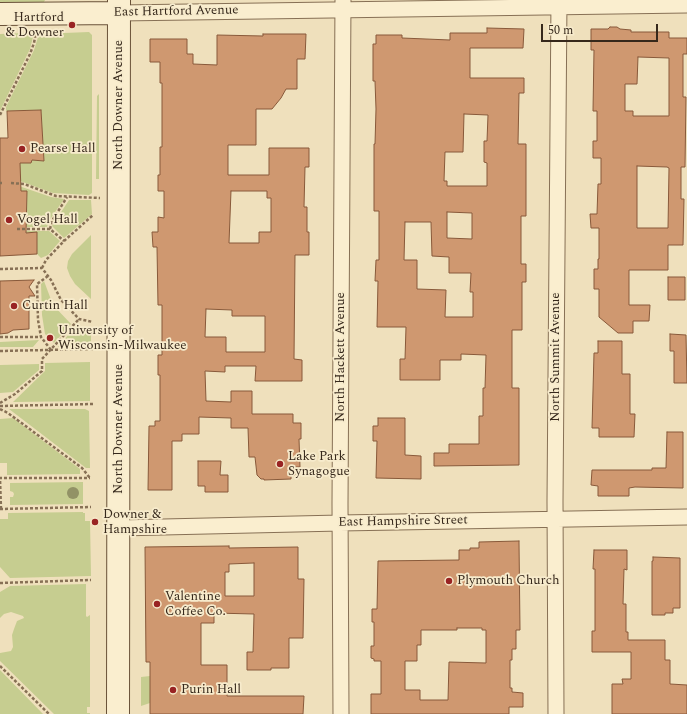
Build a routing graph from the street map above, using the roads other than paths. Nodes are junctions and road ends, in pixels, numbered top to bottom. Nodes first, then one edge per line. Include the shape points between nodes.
1 (559, 3) edge
2 (343, 5) edge
3 (687, 5) edge
4 (119, 6) edge
5 (0, 14) edge
6 (687, 517) edge
7 (555, 520) junction
8 (340, 523) junction
9 (119, 528) junction
10 (118, 714) edge
11 (341, 714) edge
12 (556, 714) edge

1 - 2 street, East Hartford Avenue
1 - 3 street, East Hartford Avenue
1 - 7 street, North Summit Avenue
2 - 4 street, East Hartford Avenue
2 - 8 street, North Hackett Avenue
4 - 5 street, East Hartford Avenue
4 - 9 street, North Downer Avenue
6 - 7 street, East Hampshire Street
7 - 8 street, East Hampshire Street
7 - 12 street, North Summit Avenue
8 - 9 street, East Hampshire Street
8 - 11 street, North Hackett Avenue
9 - 10 street, North Downer Avenue

